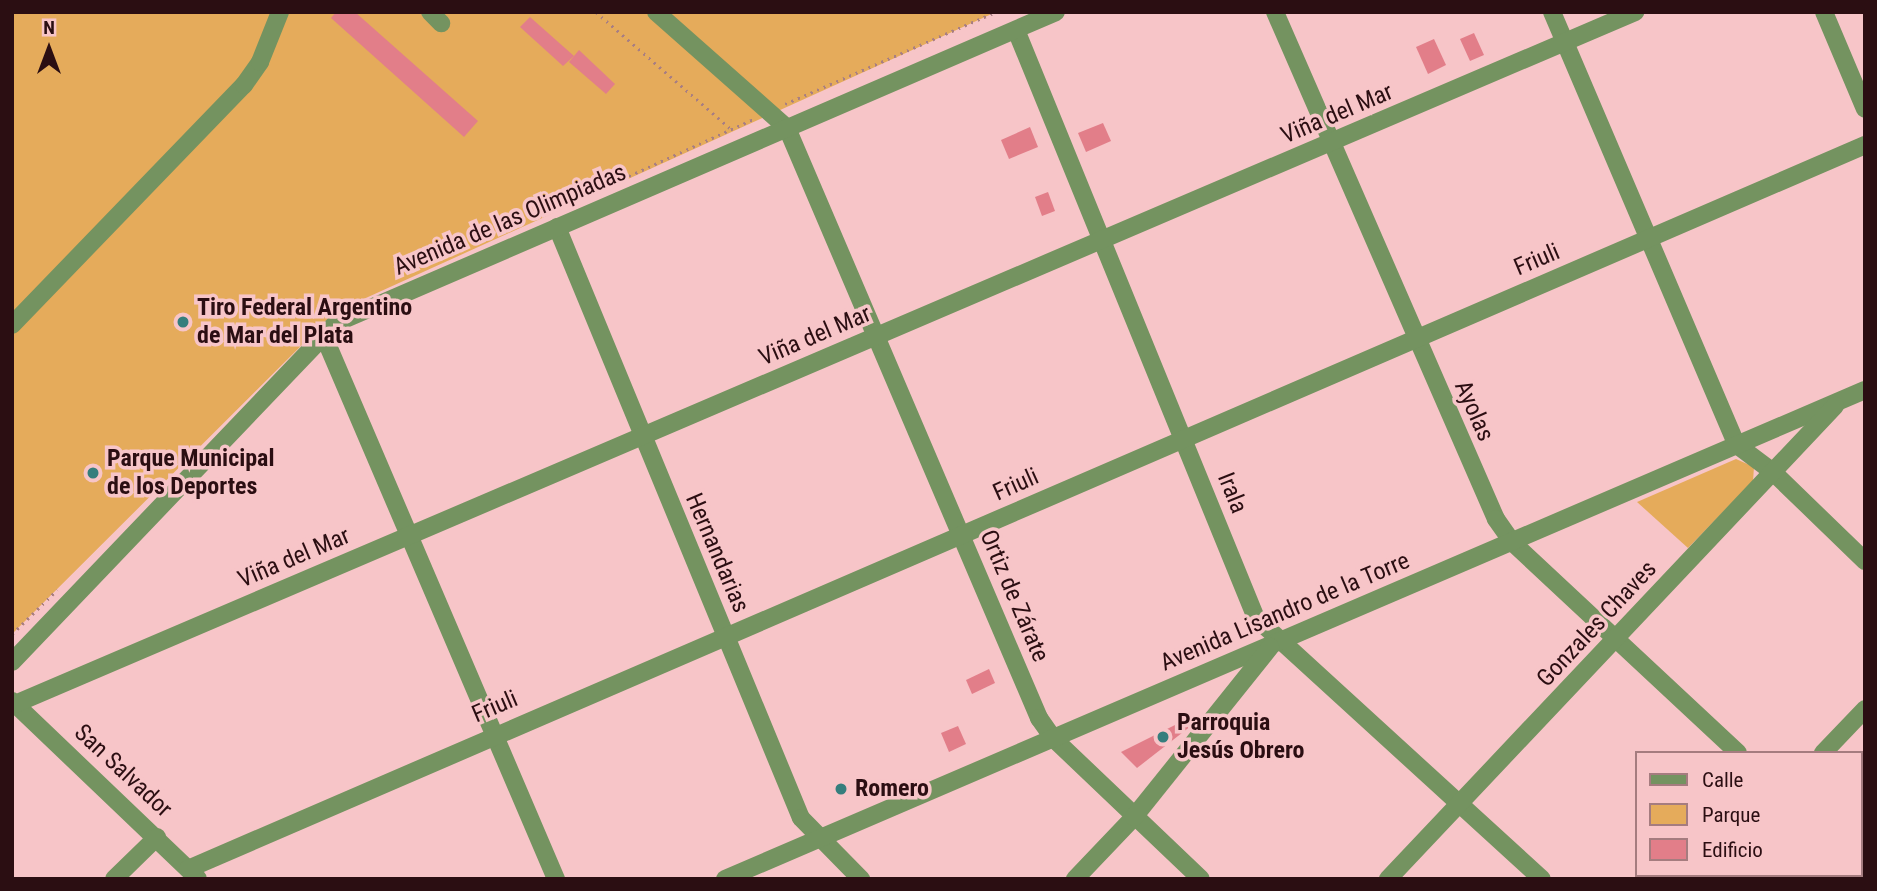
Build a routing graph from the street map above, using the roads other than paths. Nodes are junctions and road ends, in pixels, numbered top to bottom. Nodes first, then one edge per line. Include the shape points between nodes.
1 (280, 12) edge
2 (656, 12) edge
3 (1056, 12) edge
4 (1275, 12) edge
5 (1552, 12) edge
6 (1634, 12) edge
7 (1824, 12) edge
8 (1016, 30) junction
9 (1565, 44) junction
10 (1865, 109) edge
11 (787, 128) junction
12 (1330, 144) junction
13 (1865, 145) edge
14 (557, 227) junction
15 (1649, 239) junction
16 (1103, 240) junction
17 (12, 325) edge
18 (323, 334) junction
19 (874, 338) junction
20 (1415, 340) junction
21 (1865, 390) edge
22 (1840, 401) junction
23 (640, 437) junction
24 (1183, 438) junction
25 (1737, 445) junction
26 (1773, 472) junction
27 (962, 535) junction
28 (410, 536) junction
29 (1512, 541) junction
30 (1865, 561) edge
31 (726, 637) junction
32 (1618, 638) junction
33 (1276, 643) junction
34 (12, 662) edge
35 (13, 703) edge
36 (1865, 709) edge
37 (496, 733) junction
38 (1053, 738) junction
39 (1736, 751) edge
40 (1825, 751) edge
41 (1460, 804) junction
42 (1134, 817) junction
43 (157, 837) junction
44 (818, 839) junction
45 (758, 864) junction
46 (193, 874) edge
47 (114, 879) edge
48 (556, 879) edge
49 (725, 879) edge
50 (745, 879) edge
51 (861, 879) edge
52 (1075, 879) edge
53 (1201, 879) edge
54 (1388, 879) edge
55 (1542, 879) edge

1 - 17 street via 260,62 244,85
2 - 11 street
3 - 8 street, Avenida de las Olimpiadas
4 - 12 street, Ayolas
5 - 9 street
6 - 9 street, Viña del Mar
7 - 10 street
8 - 11 street, Avenida de las Olimpiadas
8 - 16 street, Irala
9 - 12 street, Viña del Mar
9 - 15 street
11 - 14 street, Avenida de las Olimpiadas
11 - 19 street, Ortiz de Zárate
12 - 16 street, Viña del Mar
12 - 20 street, Ayolas
13 - 15 street, Friuli
14 - 18 street, Avenida de las Olimpiadas via 360,310
14 - 23 street, Hernandarias
15 - 20 street, Friuli
15 - 25 street
16 - 19 street, Viña del Mar
16 - 24 street, Irala
18 - 28 street
18 - 34 street, Avenida de las Olimpiadas
19 - 23 street, Viña del Mar
19 - 27 street, Ortiz de Zárate
20 - 24 street, Friuli
20 - 29 street, Ayolas via 1496,519
21 - 22 street, Avenida Lisandro de la Torre
22 - 25 street, Avenida Lisandro de la Torre
22 - 26 street, Gonzales Chaves
23 - 28 street, Viña del Mar
23 - 31 street, Hernandarias
24 - 27 street, Friuli
24 - 33 street, Irala via 1256,618
25 - 26 street
25 - 29 street, Avenida Lisandro de la Torre
26 - 30 street
26 - 32 street, Gonzales Chaves
27 - 31 street, Friuli
27 - 38 street, Ortiz de Zárate via 1039,718
28 - 35 street, Viña del Mar
28 - 37 street
29 - 32 street, Ayolas
29 - 33 street, Avenida Lisandro de la Torre
31 - 37 street, Friuli
31 - 44 street, Hernandarias via 801,818
32 - 39 street, Ayolas
32 - 41 street, Gonzales Chaves
33 - 38 street, Avenida Lisandro de la Torre
33 - 41 street, Irala
33 - 42 street
35 - 43 street, San Salvador
36 - 40 street
37 - 46 street, Friuli
37 - 48 street
38 - 42 street, Ortiz de Zárate
38 - 44 street, Avenida Lisandro de la Torre
41 - 54 street, Gonzales Chaves
41 - 55 street, Irala
42 - 52 street
42 - 53 street, Ortiz de Zárate
43 - 46 street, San Salvador
43 - 47 street
44 - 45 street, Avenida Lisandro de la Torre
44 - 51 street, Hernandarias
45 - 49 street, Avenida Lisandro de la Torre
45 - 50 street

